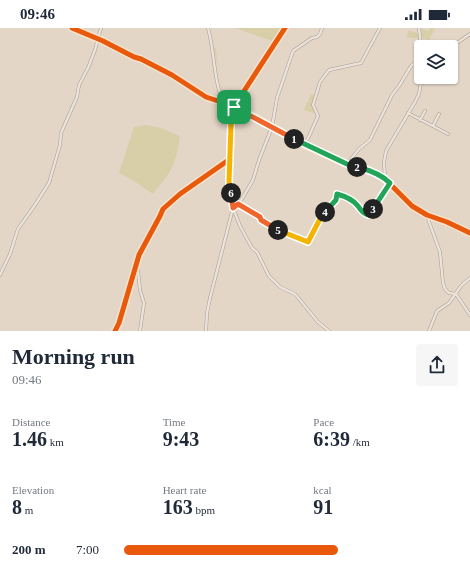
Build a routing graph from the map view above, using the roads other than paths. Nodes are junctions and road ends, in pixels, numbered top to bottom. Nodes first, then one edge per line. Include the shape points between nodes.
1 (72, 28) edge
2 (101, 28) edge
3 (208, 28) edge
4 (285, 28) edge
5 (322, 28) edge
6 (380, 28) edge
7 (419, 28) edge
8 (470, 34) edge
9 (98, 39) junction
10 (420, 40) edge
11 (458, 42) edge
12 (414, 64) edge
13 (421, 84) edge
14 (224, 103) junction
15 (234, 107) junction
16 (425, 111) dead end
17 (408, 113) junction
18 (439, 114) dead end
19 (420, 120) junction
20 (433, 126) junction
21 (272, 127) junction
22 (448, 134) dead end
23 (304, 145) junction
24 (230, 159) junction
25 (349, 165) junction
26 (385, 179) junction
27 (390, 183) junction
28 (238, 204) junction
29 (233, 208) junction
30 (427, 215) junction
31 (470, 233) edge
32 (135, 269) junction
33 (0, 275) edge
34 (470, 278) edge
35 (456, 294) junction
36 (470, 315) edge
37 (115, 331) edge
38 (140, 331) edge
39 (206, 331) edge
40 (329, 331) edge
41 (429, 331) edge

1 - 9 street
2 - 9 street
3 - 14 street via 220,94
4 - 15 street
5 - 21 street via 317,37 293,51 277,98
6 - 23 street via 361,63 331,68 320,82 313,105 318,116
7 - 10 street
8 - 11 street
9 - 14 street via 172,75 206,97
9 - 33 street via 61,133 49,183 18,229
12 - 25 street via 392,95 370,140 351,158
13 - 17 street via 419,94
14 - 15 street
15 - 21 street
15 - 24 street via 231,111
16 - 19 street
17 - 19 street
17 - 26 street via 385,152
18 - 20 street
19 - 20 street
20 - 22 street
21 - 23 street
21 - 28 street via 253,180
23 - 25 street
24 - 29 street via 229,182
24 - 32 street via 163,209 139,255
25 - 26 street via 369,170
26 - 27 street
27 - 28 street via 369,215 361,211 350,199 337,194 336,200 321,217 308,242 279,230
27 - 30 street via 412,206
28 - 29 street
29 - 39 street via 210,298
29 - 40 street via 240,226 269,276 280,287 295,294 318,322
30 - 31 street
30 - 35 street via 440,252 443,283 449,293
32 - 37 street
32 - 38 street via 138,271 144,303
34 - 35 street
35 - 36 street
35 - 41 street via 449,303 437,311

